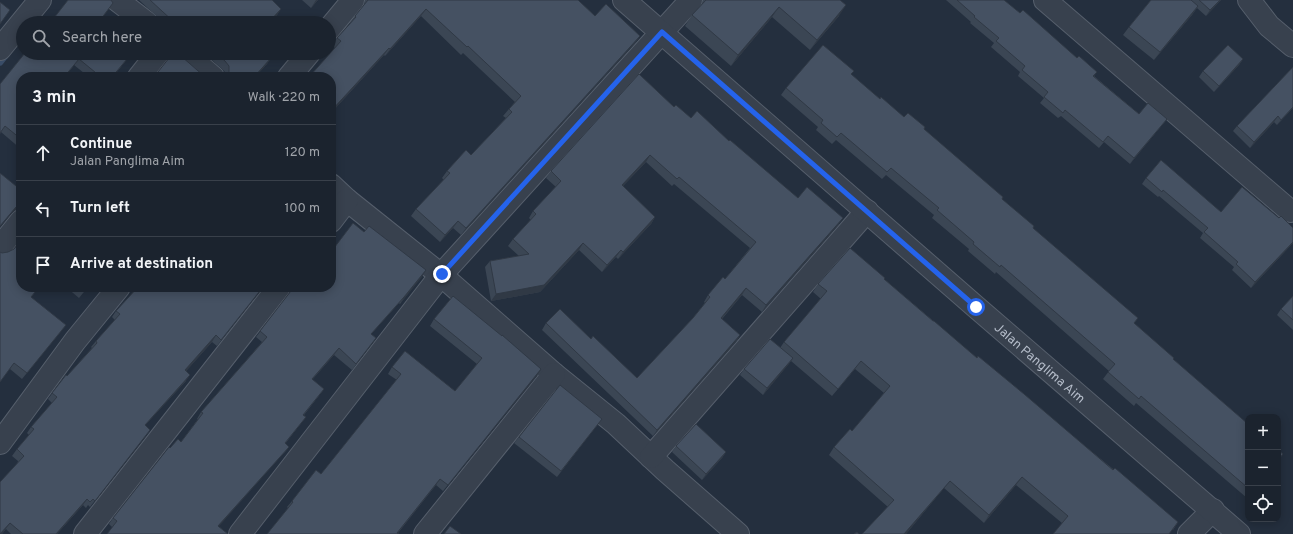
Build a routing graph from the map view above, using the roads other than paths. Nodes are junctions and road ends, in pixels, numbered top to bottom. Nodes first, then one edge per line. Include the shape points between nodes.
1 (117, 0) edge
2 (353, 0) edge
3 (624, 0) edge
4 (691, 0) edge
5 (1046, 0) edge
6 (1249, 0) edge
7 (31, 3) edge
8 (22, 16) edge
9 (138, 16) edge
10 (336, 21) edge
11 (16, 25) edge
12 (662, 32) junction
13 (1293, 46) edge
14 (0, 49) edge
15 (152, 60) edge
16 (193, 60) edge
17 (303, 60) edge
18 (142, 72) edge
19 (207, 72) edge
20 (293, 72) edge
21 (336, 190) edge
22 (347, 200) junction
23 (867, 211) junction
24 (1290, 212) dead end
25 (336, 214) edge
26 (16, 227) edge
27 (0, 246) edge
28 (442, 274) junction
29 (115, 292) edge
30 (275, 292) edge
31 (554, 374) junction
32 (0, 443) edge
33 (651, 457) junction
34 (1213, 510) junction
35 (85, 534) edge
36 (240, 534) edge
37 (425, 534) edge
38 (738, 534) edge
39 (1189, 534) edge
40 (1240, 534) edge

1 - 9 street
2 - 10 street
3 - 12 street, Jalan Panglima Aim
4 - 12 street
5 - 24 street
6 - 13 street via 1269,26
7 - 8 street
11 - 14 street
12 - 23 street, Jalan Panglima Aim
12 - 28 street
15 - 18 street
16 - 19 street
17 - 20 street
21 - 22 street
22 - 25 street
22 - 28 street
23 - 33 street
23 - 34 street, Jalan Panglima Aim
26 - 27 street
28 - 31 street
28 - 36 street
29 - 32 street via 75,341
30 - 35 street
31 - 33 street via 616,424
31 - 37 street
33 - 38 street
34 - 39 street
34 - 40 street, Jalan Panglima Aim

